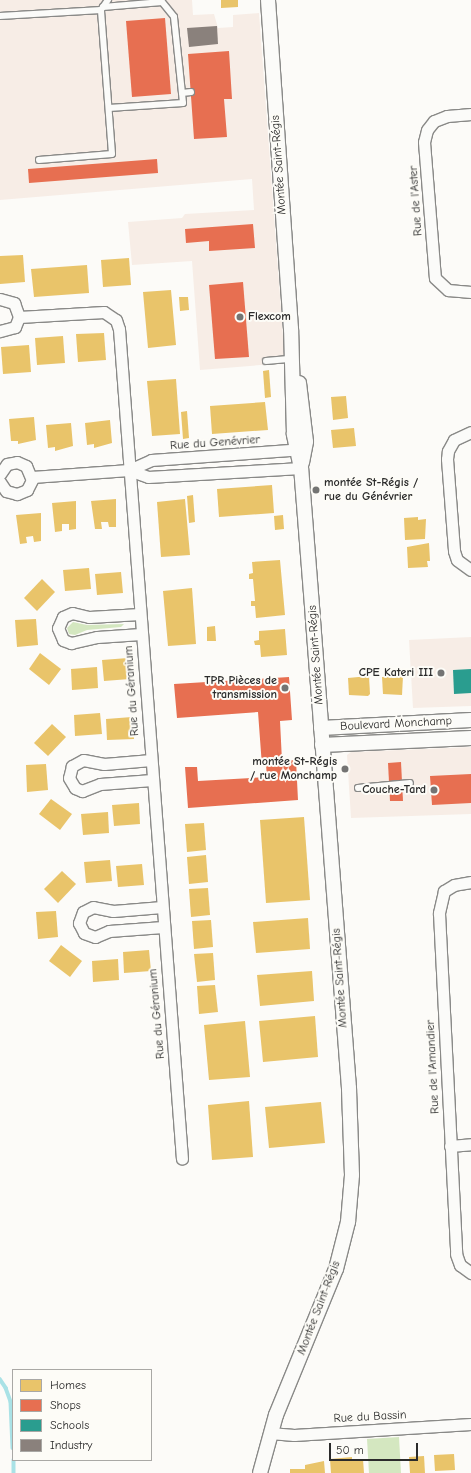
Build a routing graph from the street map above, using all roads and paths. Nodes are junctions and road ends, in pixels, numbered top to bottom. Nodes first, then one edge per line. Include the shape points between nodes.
1 (108, 0) edge
2 (268, 0) edge
3 (161, 1) edge
4 (102, 8) junction
5 (0, 16) edge
6 (191, 92) dead end
7 (182, 93) junction
8 (109, 108) junction
9 (471, 114) edge
10 (39, 160) dead end
11 (471, 292) edge
12 (0, 299) edge
13 (19, 317) junction
14 (0, 331) edge
15 (293, 359) junction
16 (266, 361) dead end
17 (471, 432) edge
18 (300, 449) junction
19 (301, 468) junction
20 (129, 470) junction
21 (0, 474) edge
22 (32, 477) junction
23 (0, 482) edge
24 (471, 570) edge
25 (140, 614) junction
26 (141, 634) junction
27 (471, 720) edge
28 (321, 728) junction
29 (471, 738) edge
30 (322, 745) junction
31 (151, 760) junction
32 (152, 780) junction
33 (410, 782) dead end
34 (358, 788) dead end
35 (471, 882) edge
36 (162, 907) junction
37 (163, 927) junction
38 (471, 1144) edge
39 (450, 1146) junction
40 (182, 1159) dead end
41 (467, 1271) edge
42 (471, 1424) edge
43 (270, 1434) junction
44 (260, 1473) edge

1 - 4 lane
2 - 15 street, Montée Saint-Régis
3 - 4 lane
3 - 7 lane via 174,17
4 - 5 lane
4 - 8 lane
6 - 7 lane
7 - 8 lane via 182,103
8 - 10 lane via 112,154
9 - 11 street, Rue de l'Aster via 447,116 434,121 427,130 424,142 435,278 448,290
12 - 13 street via 14,303
13 - 14 street via 15,327
13 - 20 street, Rue du Géranium via 101,312 116,320 119,329
15 - 16 lane
15 - 18 street, Montée Saint-Régis
17 - 24 street via 454,440 447,459 454,552 457,560
18 - 19 street, Montée Saint-Régis
18 - 20 street, Rue du Genévrier via 151,460
19 - 20 street, Rue du Genévrier via 148,478
19 - 28 street, Montée Saint-Régis
20 - 22 street, Rue du Genévrier
20 - 25 street, Rue du Géranium
21 - 22 street via 8,464 17,462 26,466
22 - 23 street via 27,490 17,494 6,491
25 - 26 street, Rue du Géranium
25 - 26 street via 89,617 72,613 63,617 58,628 63,640 71,644 97,636
26 - 31 street, Rue du Géranium
27 - 28 street, Boulevard Monchamp
28 - 30 street, Montée Saint-Régis
29 - 30 street, Boulevard Monchamp
30 - 43 street, Montée Saint-Régis via 349,1095 351,1193 346,1229 336,1269
31 - 32 street, Rue du Géranium
31 - 32 street via 104,764 83,760 72,766 69,778 75,788 82,791 100,784
32 - 36 street, Rue du Géranium
33 - 34 lane
35 - 39 street, Rue de l'Amandier via 444,891 440,906
36 - 37 street, Rue du Géranium
36 - 37 street via 113,911 93,907 82,912 79,923 81,930 91,937 114,930
37 - 40 street, Rue du Géranium
38 - 39 street
39 - 41 street, Rue de l'Amandier via 456,1254
42 - 43 street, Rue du Bassin via 294,1435
43 - 44 street, Montée Saint-Régis

